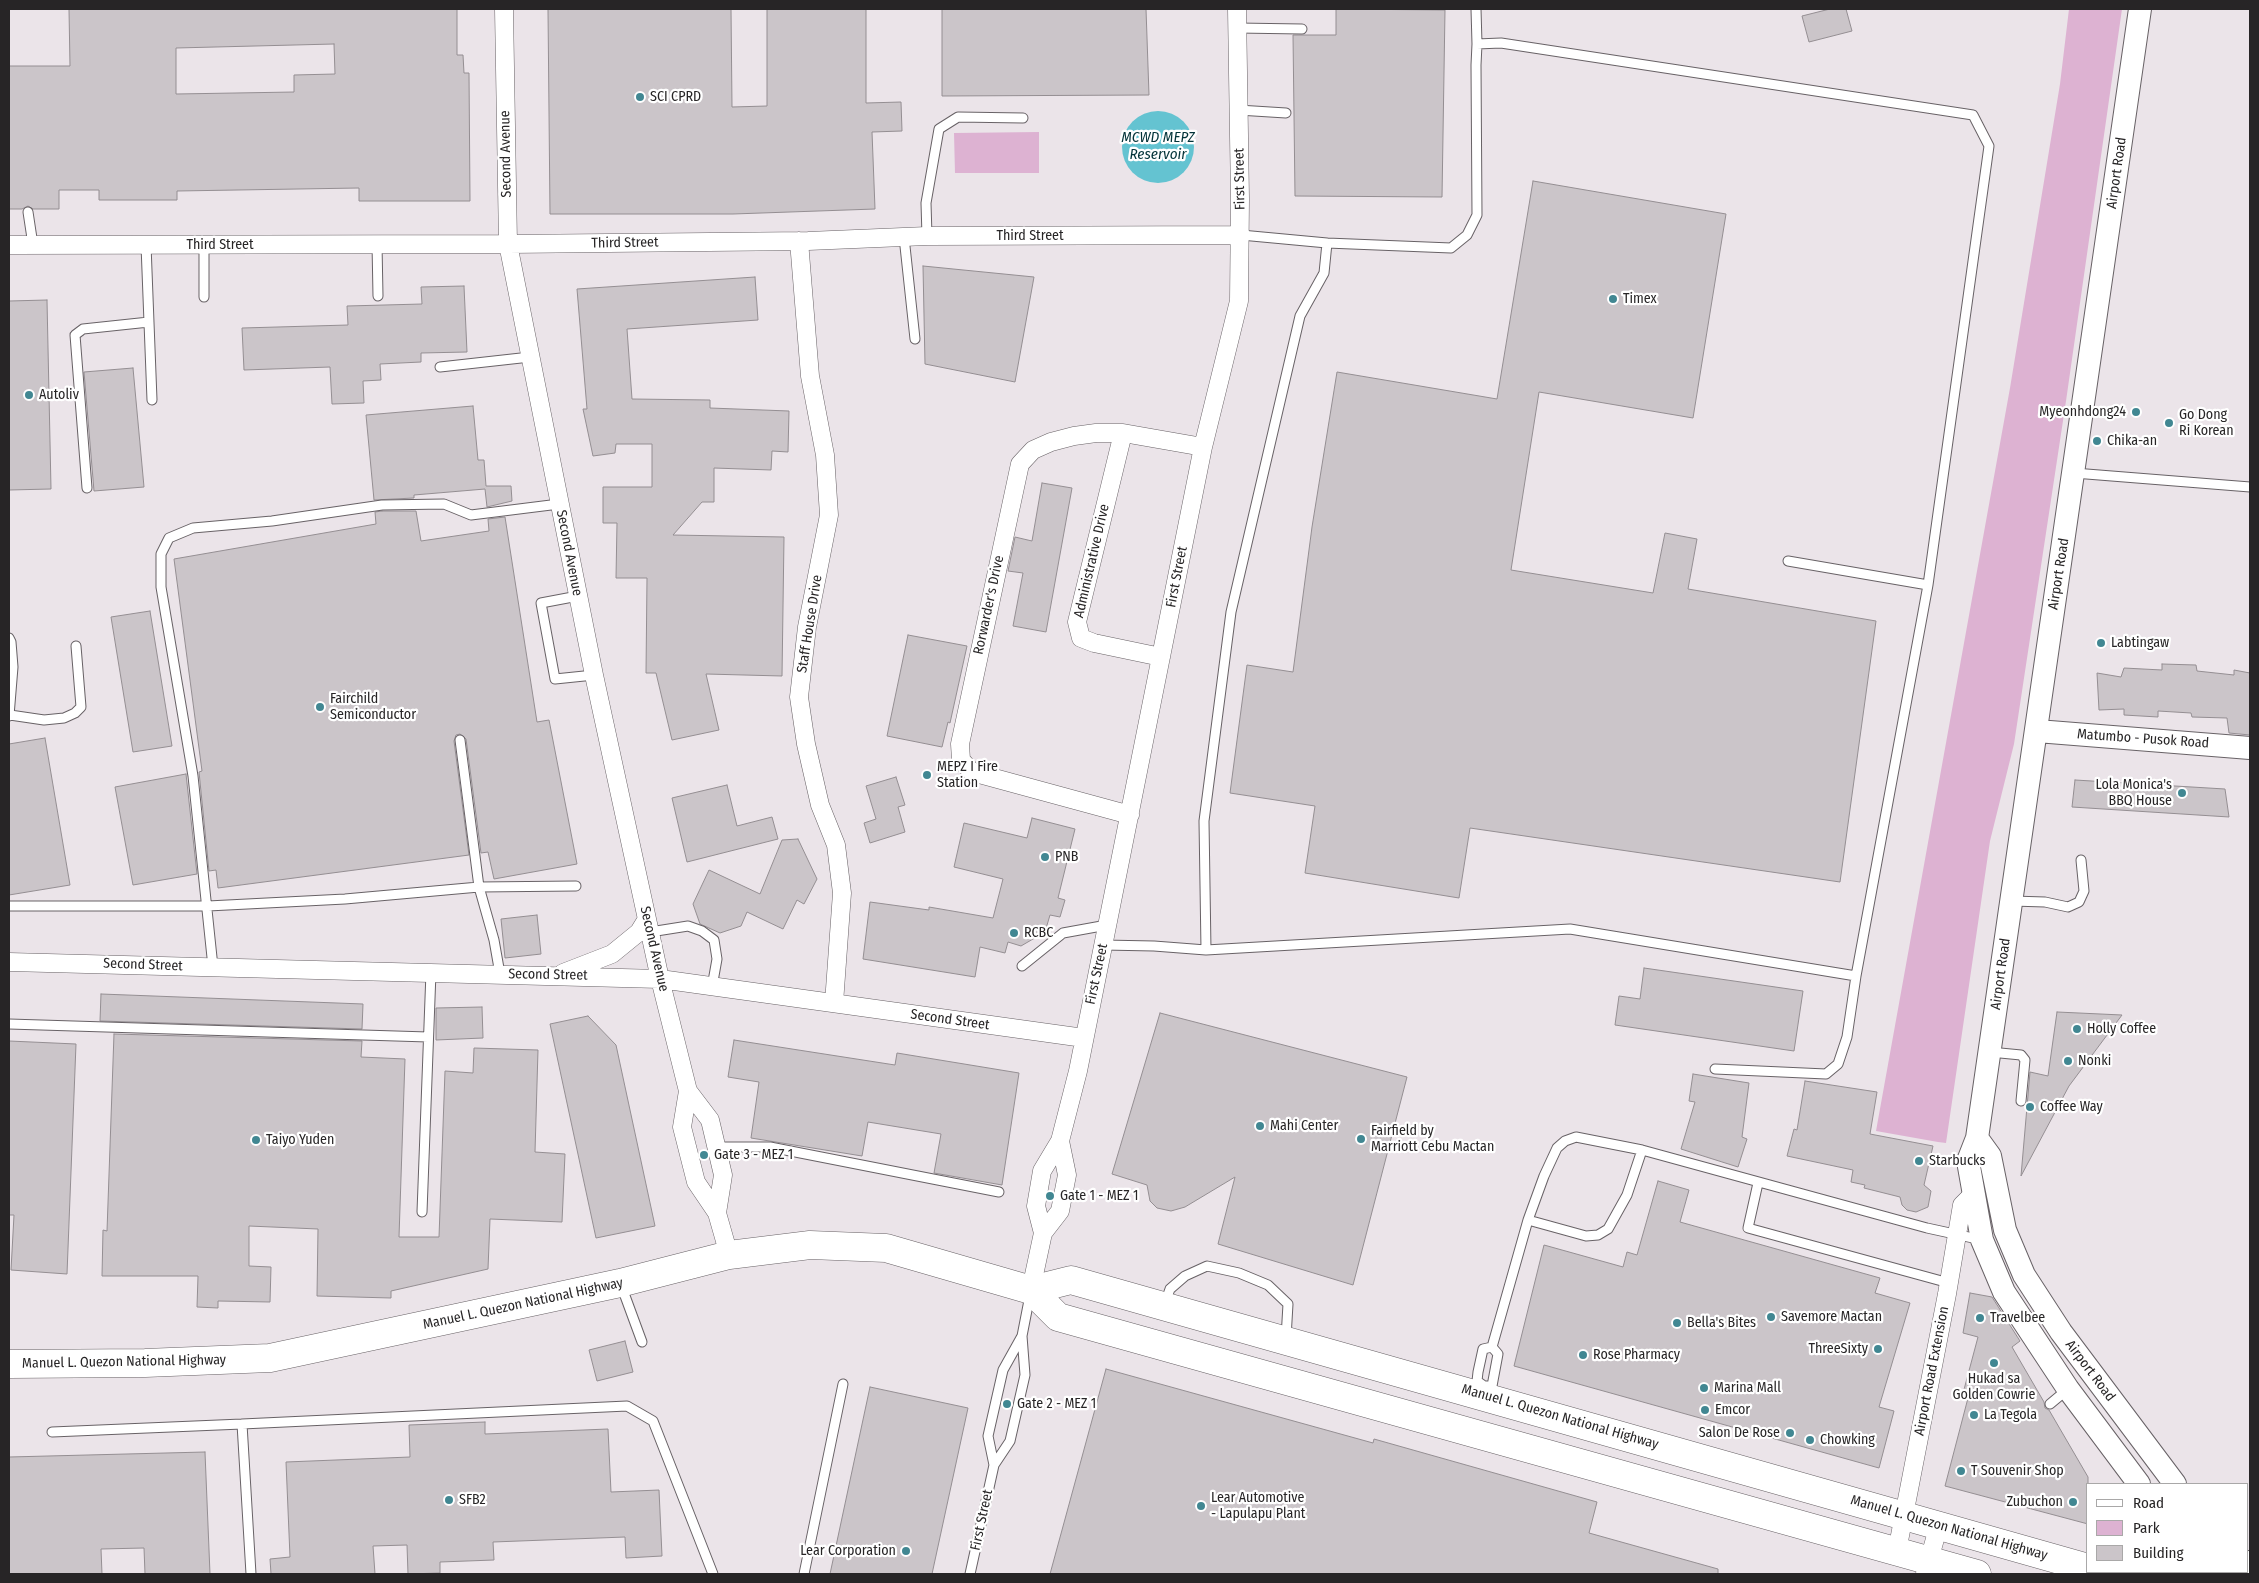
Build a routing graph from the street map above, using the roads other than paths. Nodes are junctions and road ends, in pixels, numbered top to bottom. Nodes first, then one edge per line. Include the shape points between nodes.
1 (504, 9) edge
2 (1237, 9) edge
3 (1476, 9) edge
4 (2140, 9) edge
5 (1237, 28) junction
6 (1302, 29) dead end
7 (1477, 44) junction
8 (1238, 110) junction
9 (1286, 113) dead end
10 (1023, 118) dead end
11 (28, 212) dead end
12 (1240, 235) junction
13 (927, 236) junction
14 (904, 237) junction
15 (799, 241) junction
16 (1327, 243) junction
17 (377, 244) junction
18 (508, 244) junction
19 (9, 245) edge
20 (33, 245) junction
21 (146, 245) junction
22 (204, 245) junction
23 (378, 296) dead end
24 (204, 297) dead end
25 (149, 322) junction
26 (915, 339) dead end
27 (530, 357) junction
28 (440, 366) dead end
29 (152, 400) dead end
30 (1123, 433) junction
31 (1203, 447) junction
32 (2074, 473) junction
33 (2250, 487) edge
34 (87, 488) dead end
35 (559, 504) junction
36 (1788, 561) dead end
37 (1928, 585) junction
38 (578, 596) junction
39 (9, 638) edge
40 (76, 646) dead end
41 (1161, 657) junction
42 (594, 674) junction
43 (10, 716) edge
44 (2036, 731) junction
45 (460, 740) dead end
46 (2250, 748) edge
47 (1130, 815) junction
48 (2082, 860) dead end
49 (576, 886) dead end
50 (479, 887) junction
51 (2012, 901) junction
52 (9, 906) edge
53 (208, 906) junction
54 (1107, 925) junction
55 (648, 926) junction
56 (1103, 945) junction
57 (1206, 950) junction
58 (9, 962) edge
59 (1022, 966) dead end
60 (213, 967) junction
61 (431, 972) junction
62 (500, 974) junction
63 (557, 976) junction
64 (1856, 976) junction
65 (660, 979) junction
66 (712, 987) junction
67 (834, 1004) junction
68 (9, 1024) edge
69 (428, 1037) junction
70 (1084, 1038) junction
71 (1990, 1052) junction
72 (1714, 1069) dead end
73 (688, 1091) junction
74 (2021, 1101) dead end
75 (1977, 1138) junction
76 (1060, 1141) junction
77 (716, 1147) junction
78 (1642, 1150) junction
79 (1758, 1184) junction
80 (1000, 1192) dead end
81 (1972, 1194) junction
82 (422, 1212) dead end
83 (717, 1213) junction
84 (1528, 1220) junction
85 (1043, 1234) junction
86 (1956, 1236) junction
87 (1982, 1240) junction
88 (729, 1255) junction
89 (620, 1283) junction
90 (1949, 1283) junction
91 (1031, 1290) junction
92 (1164, 1306) junction
93 (1022, 1336) junction
94 (1286, 1341) junction
95 (642, 1342) dead end
96 (1492, 1347) junction
97 (9, 1364) edge
98 (843, 1384) dead end
99 (2068, 1388) junction
100 (1483, 1391) junction
101 (2050, 1404) dead end
102 (242, 1424) junction
103 (52, 1432) dead end
104 (994, 1465) junction
105 (2138, 1483) edge
106 (2174, 1483) edge
107 (1903, 1516) junction
108 (1939, 1525) junction
109 (1896, 1552) junction
110 (1927, 1567) edge
111 (2086, 1567) edge
112 (251, 1574) edge
113 (713, 1574) edge
114 (804, 1574) edge
115 (970, 1574) edge
116 (1978, 1574) edge

1 - 18 street, Second Avenue
2 - 5 street, First Street
3 - 7 lane
4 - 32 street, Airport Road
5 - 6 lane
5 - 8 street, First Street
7 - 16 lane via 1477,214 1468,235 1451,248
7 - 37 lane via 1501,43 1972,115 1988,146
8 - 9 lane
8 - 12 street, First Street
10 - 13 lane via 958,117 938,129 926,203
11 - 20 lane
12 - 13 street, Third Street
12 - 16 lane
12 - 31 street, First Street via 1239,301
13 - 14 street, Third Street
14 - 15 street, Third Street
14 - 26 lane
15 - 18 street, Third Street
15 - 67 street, Staff House Drive via 810,376 826,455 829,515 806,626 799,697 820,805 836,845 842,893
16 - 57 lane via 1324,273 1300,316 1231,612 1204,820
17 - 18 street, Third Street
17 - 22 street, Third Street
17 - 23 lane
18 - 27 street, Second Avenue
19 - 20 street, Third Street
20 - 21 street, Third Street
21 - 22 street, Third Street
21 - 25 lane
22 - 24 lane
25 - 29 lane
25 - 34 lane via 83,329 75,335
27 - 28 lane
27 - 35 street, Second Avenue
30 - 31 street, Rorwarder's Drive
30 - 41 street, Administrative Drive via 1076,622 1081,638
30 - 47 street, Rorwarder's Drive via 1074,436 1051,442 1033,450 1020,464 960,744 961,760 972,772
31 - 41 street, First Street
32 - 33 lane
32 - 44 street, Airport Road
35 - 38 street, Second Avenue
35 - 53 lane via 471,515 444,504 382,505 272,521 193,528 169,538 161,554 161,587 193,776
36 - 37 lane
37 - 64 lane
38 - 42 street, Second Avenue
38 - 42 lane via 541,603 555,679
39 - 43 lane via 13,666
40 - 43 lane via 81,707 64,718 44,720
41 - 47 street, First Street
42 - 55 street, Second Avenue
44 - 46 street, Matumbo - Pusok Road
44 - 51 street, Airport Road
45 - 50 lane
47 - 54 street, First Street
48 - 51 lane via 2084,891 2079,902 2068,907 2045,902
49 - 50 lane
50 - 53 lane via 345,899
50 - 62 lane
51 - 71 street, Airport Road
52 - 53 lane
53 - 60 lane
54 - 56 street, First Street
54 - 59 lane via 1063,933
55 - 63 street via 612,954
55 - 65 street, Second Avenue
55 - 66 lane via 688,926 714,940 717,959
56 - 57 lane
56 - 70 street, First Street
57 - 64 lane via 1570,929
58 - 60 street, Second Street
60 - 61 street, Second Street
61 - 62 street, Second Street
61 - 69 lane
62 - 63 street, Second Street
63 - 65 street, Second Street
64 - 72 lane via 1847,1037 1838,1064 1826,1074
65 - 66 street, Second Street
65 - 73 street, Second Avenue
66 - 67 street, Second Street
67 - 70 street, Second Street
68 - 69 lane
69 - 82 lane
70 - 76 street, First Street
71 - 74 lane via 2021,1055 2025,1060
71 - 75 street, Airport Road
73 - 77 street, Second Avenue via 710,1120
73 - 83 street, Second Avenue via 682,1126 684,1135 696,1182
75 - 81 street, Airport Road via 1968,1161
75 - 106 street, Airport Road via 1990,1156 2005,1230 2024,1275 2061,1332
76 - 85 street, First Street via 1042,1171 1036,1206
76 - 85 street, First Street via 1067,1175 1060,1210
77 - 80 lane via 770,1147
77 - 83 street, Second Avenue via 723,1175
78 - 79 lane
78 - 84 lane via 1576,1137 1566,1141 1557,1148
78 - 84 lane via 1627,1196 1608,1229 1598,1235 1586,1236
79 - 86 lane
79 - 90 lane via 1748,1228
81 - 86 street, Airport Road Extension via 1962,1205
81 - 87 street, Airport Road
83 - 88 street, Second Avenue
84 - 96 lane
85 - 91 street, First Street
86 - 87 lane
86 - 90 street, Airport Road Extension
87 - 99 street, Airport Road via 2004,1292
88 - 89 main road, Manuel L. Quezon National Highway
88 - 91 main road, Manuel L. Quezon National Highway via 810,1245 886,1248
89 - 95 lane
89 - 97 main road, Manuel L. Quezon National Highway via 270,1358
90 - 107 street, Airport Road Extension
91 - 92 main road, Manuel L. Quezon National Highway via 1071,1280
91 - 93 lane, First Street
91 - 109 main road, Manuel L. Quezon National Highway via 1058,1317
92 - 94 main road, Manuel L. Quezon National Highway
92 - 94 lane via 1170,1289 1185,1276 1207,1266 1239,1273 1268,1285 1288,1304
93 - 104 lane, First Street via 1025,1375 1010,1441
93 - 104 lane, First Street via 1004,1370 988,1436
94 - 100 main road, Manuel L. Quezon National Highway
96 - 100 lane via 1498,1354 1494,1378 1492,1386
96 - 100 lane via 1483,1349 1478,1372 1477,1380
98 - 114 lane
99 - 101 lane
99 - 105 street, Airport Road
100 - 107 main road, Manuel L. Quezon National Highway
102 - 103 lane
102 - 112 lane
102 - 113 lane via 627,1406 652,1421
104 - 115 lane, First Street
107 - 108 main road, Manuel L. Quezon National Highway
107 - 109 street, Airport Road Extension
108 - 110 street
108 - 111 main road, Manuel L. Quezon National Highway
109 - 110 main road, Manuel L. Quezon National Highway
110 - 116 main road, Manuel L. Quezon National Highway

